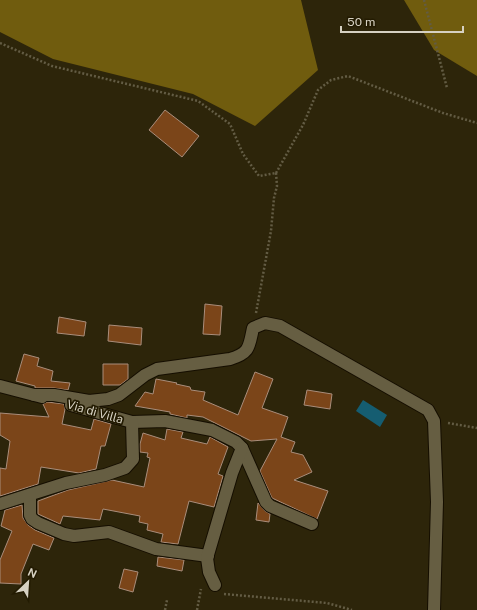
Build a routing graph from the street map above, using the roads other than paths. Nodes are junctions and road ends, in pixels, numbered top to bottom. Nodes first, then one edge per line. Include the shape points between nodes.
1 (0, 386) edge
2 (34, 395) junction
3 (132, 422) junction
4 (242, 448) junction
5 (30, 495) junction
6 (0, 504) edge
7 (312, 524) dead end
8 (208, 556) junction
9 (215, 585) road end
10 (434, 610) edge

1 - 2 street, Via di Villa
2 - 3 street, Via di Villa
2 - 10 street via 54,395 90,401 108,399 119,395 157,369 240,356 246,352 253,328 265,323 280,326 428,410 434,421 437,502
3 - 4 street via 165,421 212,430 236,442
3 - 5 street, Via di Villa via 133,459 125,468
4 - 7 street via 266,502
4 - 8 street via 232,473
5 - 6 street, Via di Villa
5 - 8 street via 32,519 64,534 74,536 109,532 156,548
8 - 9 street via 209,572

